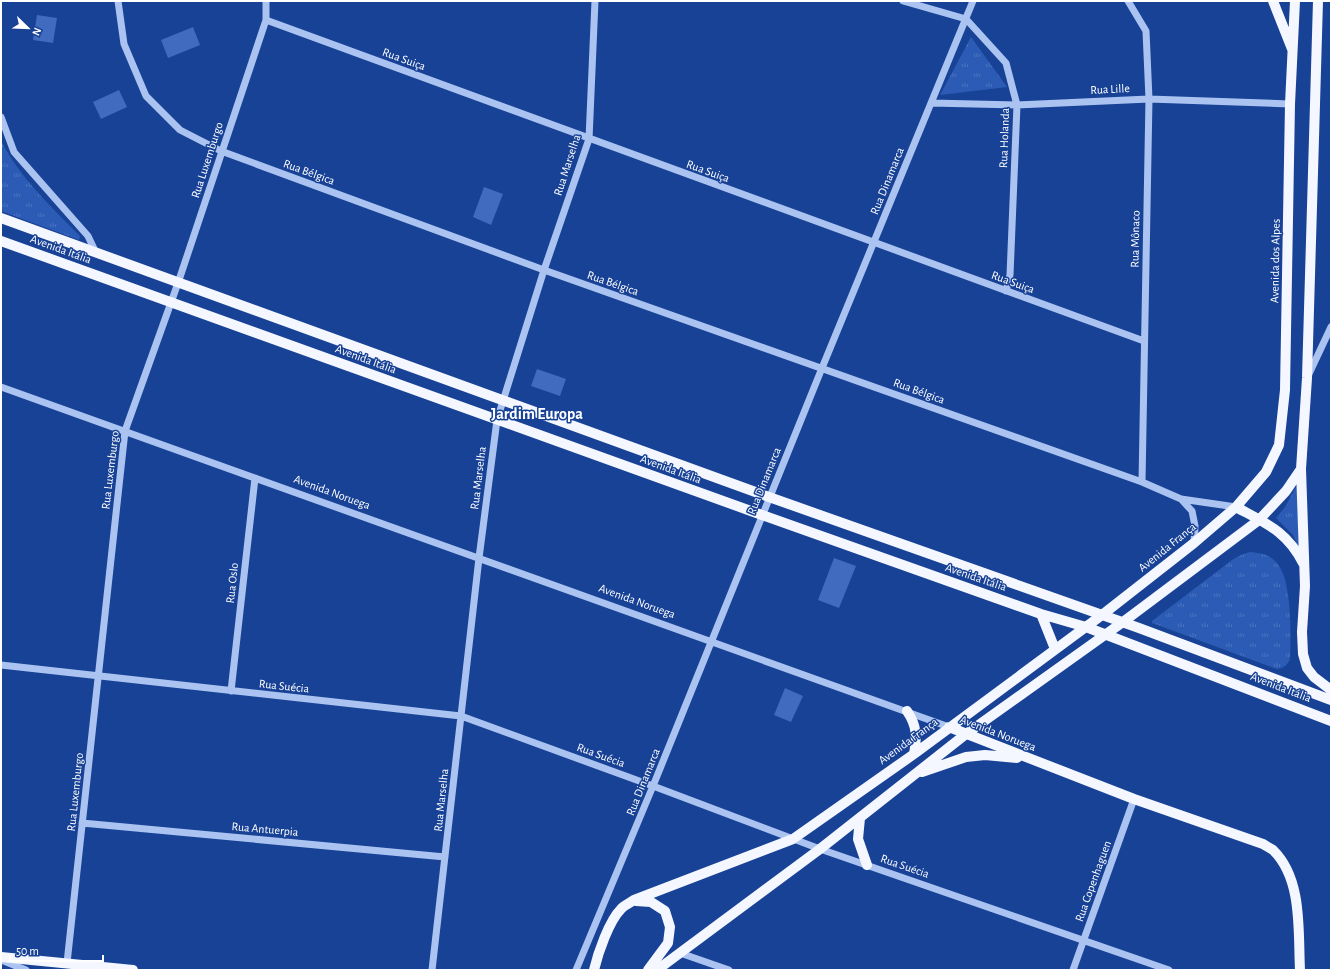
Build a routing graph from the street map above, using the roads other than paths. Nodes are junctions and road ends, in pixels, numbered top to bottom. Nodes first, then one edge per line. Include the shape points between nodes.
1 (118, 1) edge
2 (266, 1) edge
3 (595, 1) edge
4 (903, 1) edge
5 (973, 1) edge
6 (1128, 1) edge
7 (1273, 1) edge
8 (1295, 1) edge
9 (1318, 1) edge
10 (966, 19) junction
11 (266, 20) junction
12 (1294, 53) junction
13 (1149, 98) junction
14 (931, 103) junction
15 (1290, 104) junction
16 (1017, 105) junction
17 (1, 117) edge
18 (589, 139) junction
19 (221, 151) junction
20 (1, 218) edge
21 (1, 241) edge
22 (873, 243) junction
23 (96, 253) junction
24 (544, 270) junction
25 (178, 282) junction
26 (1006, 291) junction
27 (170, 303) junction
28 (1330, 331) edge
29 (1144, 342) junction
30 (822, 368) junction
31 (1307, 378) junction
32 (1, 387) edge
33 (503, 400) junction
34 (497, 420) junction
35 (124, 431) junction
36 (1301, 469) junction
37 (255, 478) junction
38 (1142, 482) junction
39 (769, 497) junction
40 (1181, 499) junction
41 (1236, 507) junction
42 (762, 515) junction
43 (1259, 520) junction
44 (1194, 543) junction
45 (479, 558) junction
46 (1305, 568) junction
47 (1041, 614) junction
48 (1102, 615) junction
49 (1123, 622) junction
50 (1086, 626) junction
51 (1106, 634) junction
52 (712, 641) junction
53 (1055, 649) junction
54 (1, 665) edge
55 (98, 677) junction
56 (1331, 690) edge
57 (231, 691) junction
58 (1331, 700) edge
59 (907, 711) junction
60 (461, 716) junction
61 (1331, 720) edge
62 (949, 727) junction
63 (966, 734) junction
64 (914, 754) junction
65 (1032, 760) junction
66 (915, 775) junction
67 (654, 786) junction
68 (1134, 799) junction
69 (860, 818) junction
70 (82, 822) junction
71 (793, 839) junction
72 (820, 849) junction
73 (446, 857) junction
74 (868, 865) junction
75 (634, 900) junction
76 (1083, 941) junction
77 (680, 953) junction
78 (1, 958) edge
79 (67, 963) junction
80 (26, 970) edge
81 (133, 970) edge
82 (432, 970) edge
83 (576, 970) edge
84 (594, 970) edge
85 (648, 970) edge
86 (657, 970) edge
87 (729, 970) edge
88 (1073, 970) edge
89 (1169, 970) edge
90 (1300, 970) edge

1 - 19 street, Rua Bélgica via 124,44 146,96 180,130
2 - 11 street, Rua Luxemburgo
3 - 18 street, Rua Marselha
4 - 10 street
5 - 10 street, Rua Dinamarca
6 - 13 street, Rua Mônaco via 1146,31
7 - 12 main road
8 - 12 main road, Avenida dos Alpes
9 - 31 main road
10 - 14 street, Rua Dinamarca
10 - 16 street, Rua Holanda via 1006,63
11 - 18 street, Rua Suiça
11 - 19 street, Rua Luxemburgo
12 - 15 main road, Avenida dos Alpes
13 - 15 street, Rua Lille
13 - 16 street, Rua Lille
13 - 29 street, Rua Mônaco
14 - 16 street, Rua Lille
14 - 22 street, Rua Dinamarca
15 - 41 main road, Avenida dos Alpes via 1286,371 1279,445 1266,472
16 - 26 street, Rua Holanda via 1010,275
17 - 23 street, Avenida Itália via 14,152 88,236
18 - 22 street, Rua Suiça
18 - 24 street, Rua Marselha
19 - 24 street, Rua Bélgica
19 - 25 street, Rua Luxemburgo
20 - 23 main road, Avenida Itália
21 - 27 main road, Avenida Itália
22 - 26 street, Rua Suiça
22 - 30 street, Rua Dinamarca
23 - 25 main road, Avenida Itália
24 - 30 street, Rua Bélgica
24 - 33 street, Rua Marselha
25 - 27 street, Rua Luxemburgo
25 - 33 main road, Avenida Itália
26 - 29 street, Rua Suiça
27 - 34 main road, Avenida Itália
27 - 35 street, Rua Luxemburgo
28 - 31 street
29 - 38 street, Rua Mônaco
30 - 38 street, Rua Bélgica
30 - 39 street, Rua Dinamarca
31 - 36 main road
32 - 35 street, Avenida Noruega
33 - 34 street, Rua Marselha
33 - 39 main road, Avenida Itália
34 - 42 main road, Avenida Itália
34 - 45 street, Rua Marselha
35 - 37 street, Avenida Noruega
35 - 55 street, Rua Luxemburgo
36 - 43 main road via 1286,491
36 - 46 main road
37 - 45 street, Avenida Noruega
37 - 57 street, Rua Oslo
38 - 40 street, Rua Bélgica
39 - 42 street, Rua Dinamarca
39 - 48 main road, Avenida Itália
40 - 41 street, Rua Bélgica
40 - 44 street via 1192,512 1195,526
41 - 43 main road
41 - 44 main road, Avenida França
42 - 47 main road, Avenida Itália
42 - 52 street, Rua Dinamarca
43 - 46 main road via 1286,538
43 - 49 main road
44 - 48 main road, Avenida França
45 - 52 street, Avenida Noruega
45 - 60 street, Rua Marselha
46 - 56 main road via 1303,654 1307,668 1314,677
47 - 50 main road, Avenida Itália
47 - 53 main road
48 - 49 main road, Avenida Itália
48 - 50 main road, Avenida França
49 - 51 main road
49 - 58 main road, Avenida Itália
50 - 51 main road, Avenida Itália
50 - 53 main road, Avenida França
51 - 61 main road, Avenida Itália
51 - 63 main road
52 - 59 street, Avenida Noruega
52 - 67 street, Rua Dinamarca
53 - 62 main road, Avenida França
54 - 55 street, Rua Suécia
55 - 57 street, Rua Suécia
55 - 70 street, Rua Luxemburgo
57 - 60 street, Rua Suécia
59 - 62 street, Avenida Noruega
59 - 64 main road via 914,725
60 - 67 street, Rua Suécia
60 - 73 street, Rua Marselha
62 - 63 main road, Avenida Noruega
62 - 64 main road, Avenida França
63 - 65 main road, Avenida Noruega
63 - 66 main road
64 - 71 main road, Avenida França
65 - 66 main road via 985,755 966,757
65 - 68 main road, Avenida Noruega
66 - 69 main road
67 - 71 street, Rua Suécia
67 - 83 street, Rua Dinamarca
68 - 76 street, Rua Copenhaguen
68 - 90 main road, Avenida Noruega via 1273,850 1291,879 1296,903
69 - 72 main road
69 - 74 main road via 858,839
70 - 73 street, Rua Antuerpia
70 - 79 street, Rua Luxemburgo
71 - 72 street, Rua Suécia
71 - 75 main road, Avenida França
72 - 74 street, Rua Suécia
72 - 77 main road
73 - 82 street, Rua Marselha
74 - 76 street, Rua Suécia
75 - 84 main road, Avenida França via 621,908 603,942
75 - 85 main road via 652,902 665,911 670,927 668,943
76 - 88 street, Rua Copenhaguen
76 - 89 street, Rua Suécia
77 - 86 main road
77 - 87 street
78 - 79 main road
78 - 80 street
79 - 81 main road

